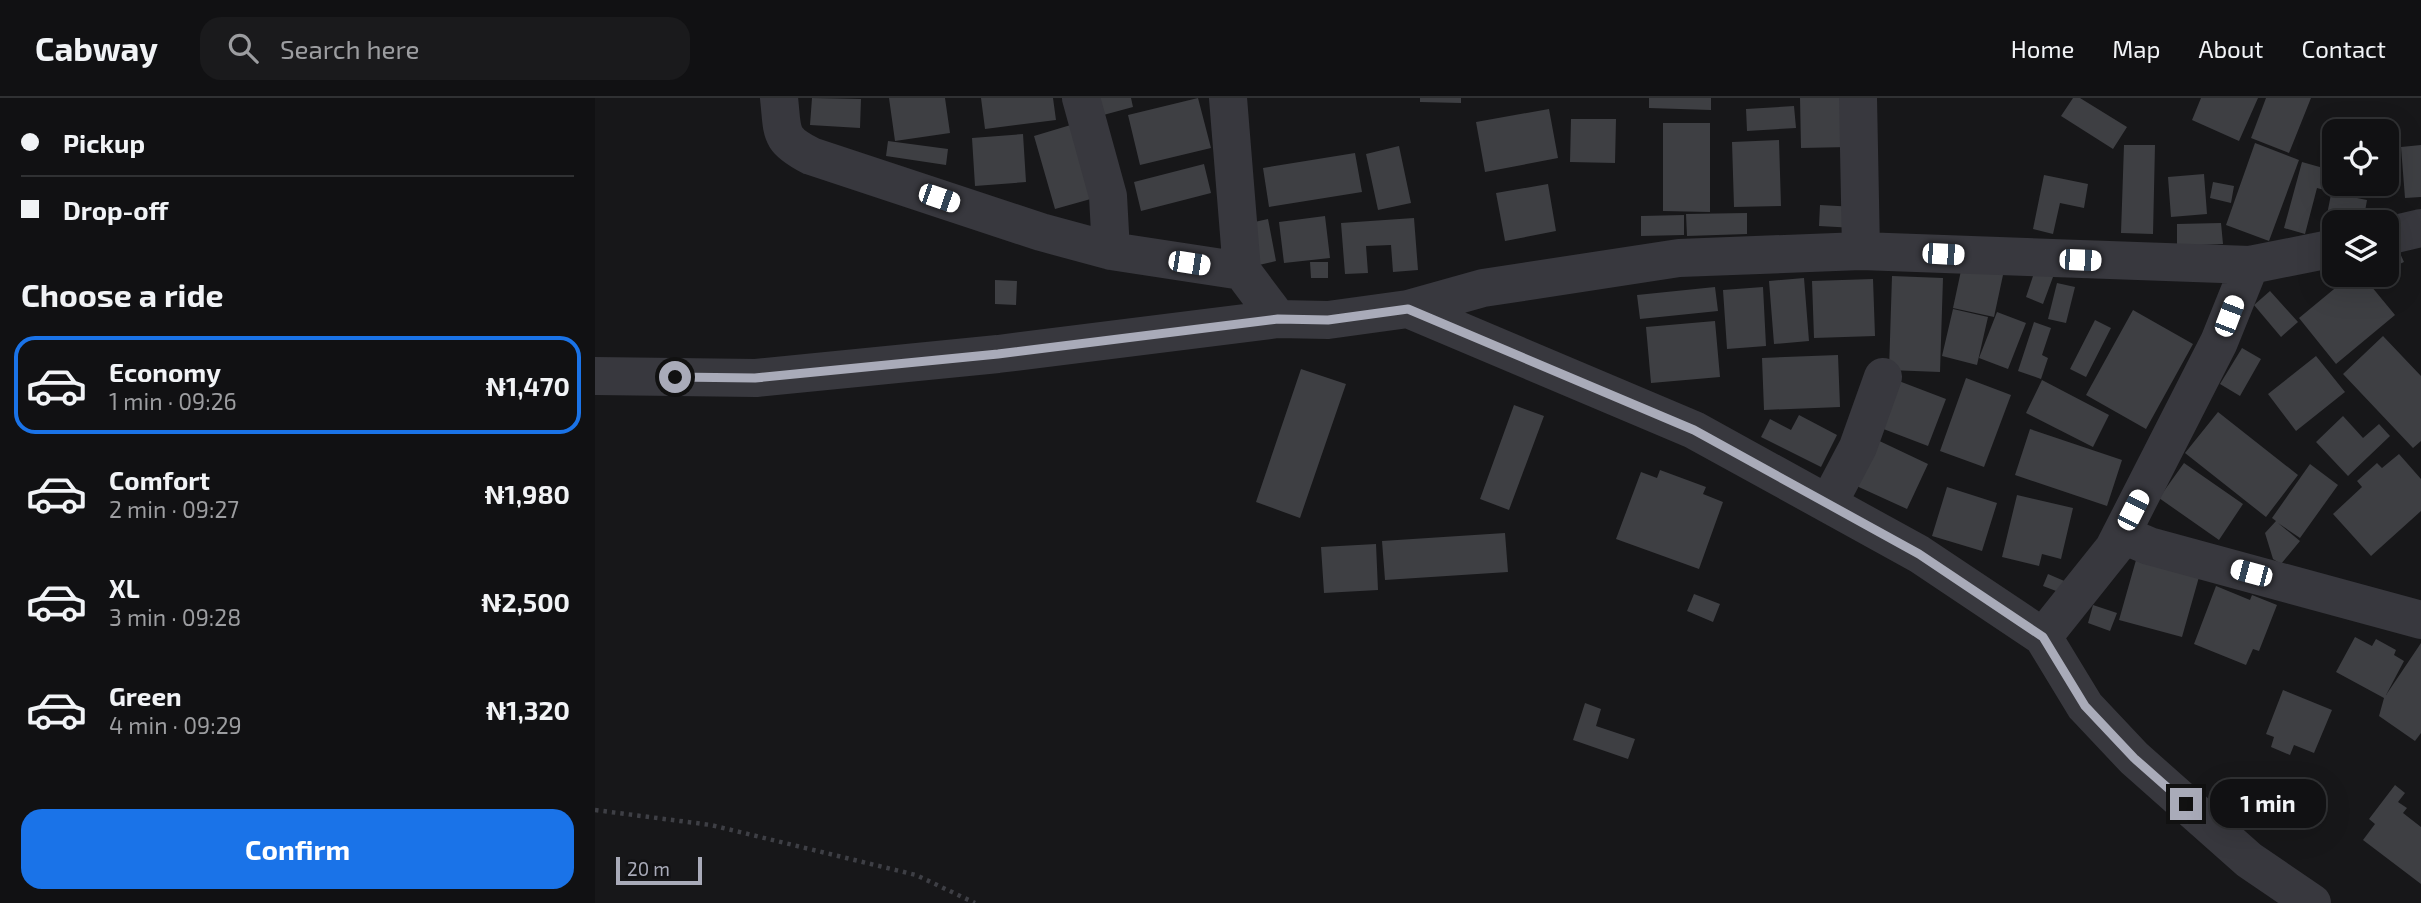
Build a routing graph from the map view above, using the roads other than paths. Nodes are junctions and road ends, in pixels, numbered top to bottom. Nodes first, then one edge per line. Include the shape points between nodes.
1 (779, 98) edge
2 (1081, 98) edge
3 (1229, 98) edge
4 (1858, 98) edge
5 (2421, 228) edge
6 (2399, 233) edge
7 (1111, 251) junction
8 (1861, 251) junction
9 (2322, 251) edge
10 (2250, 265) junction
11 (1241, 271) junction
12 (1408, 309) junction
13 (1278, 319) junction
14 (595, 376) edge
15 (1883, 377) dead end
16 (1828, 504) junction
17 (2121, 534) junction
18 (2421, 620) edge
19 (2043, 637) junction
20 (2312, 903) edge

1 - 7 street via 789,145 811,156
2 - 7 street via 1108,196
3 - 11 street
4 - 8 street
5 - 6 street
7 - 11 street
8 - 10 street
8 - 12 street via 1679,258 1483,288
9 - 10 street
10 - 17 street via 2219,342
11 - 13 street
12 - 13 street via 1328,320
12 - 16 street via 1694,430
13 - 14 street via 755,378
15 - 16 street via 1858,447
16 - 19 street via 1919,554
17 - 18 street via 2149,546
17 - 19 street
19 - 20 street via 2085,706 2134,758 2249,860

